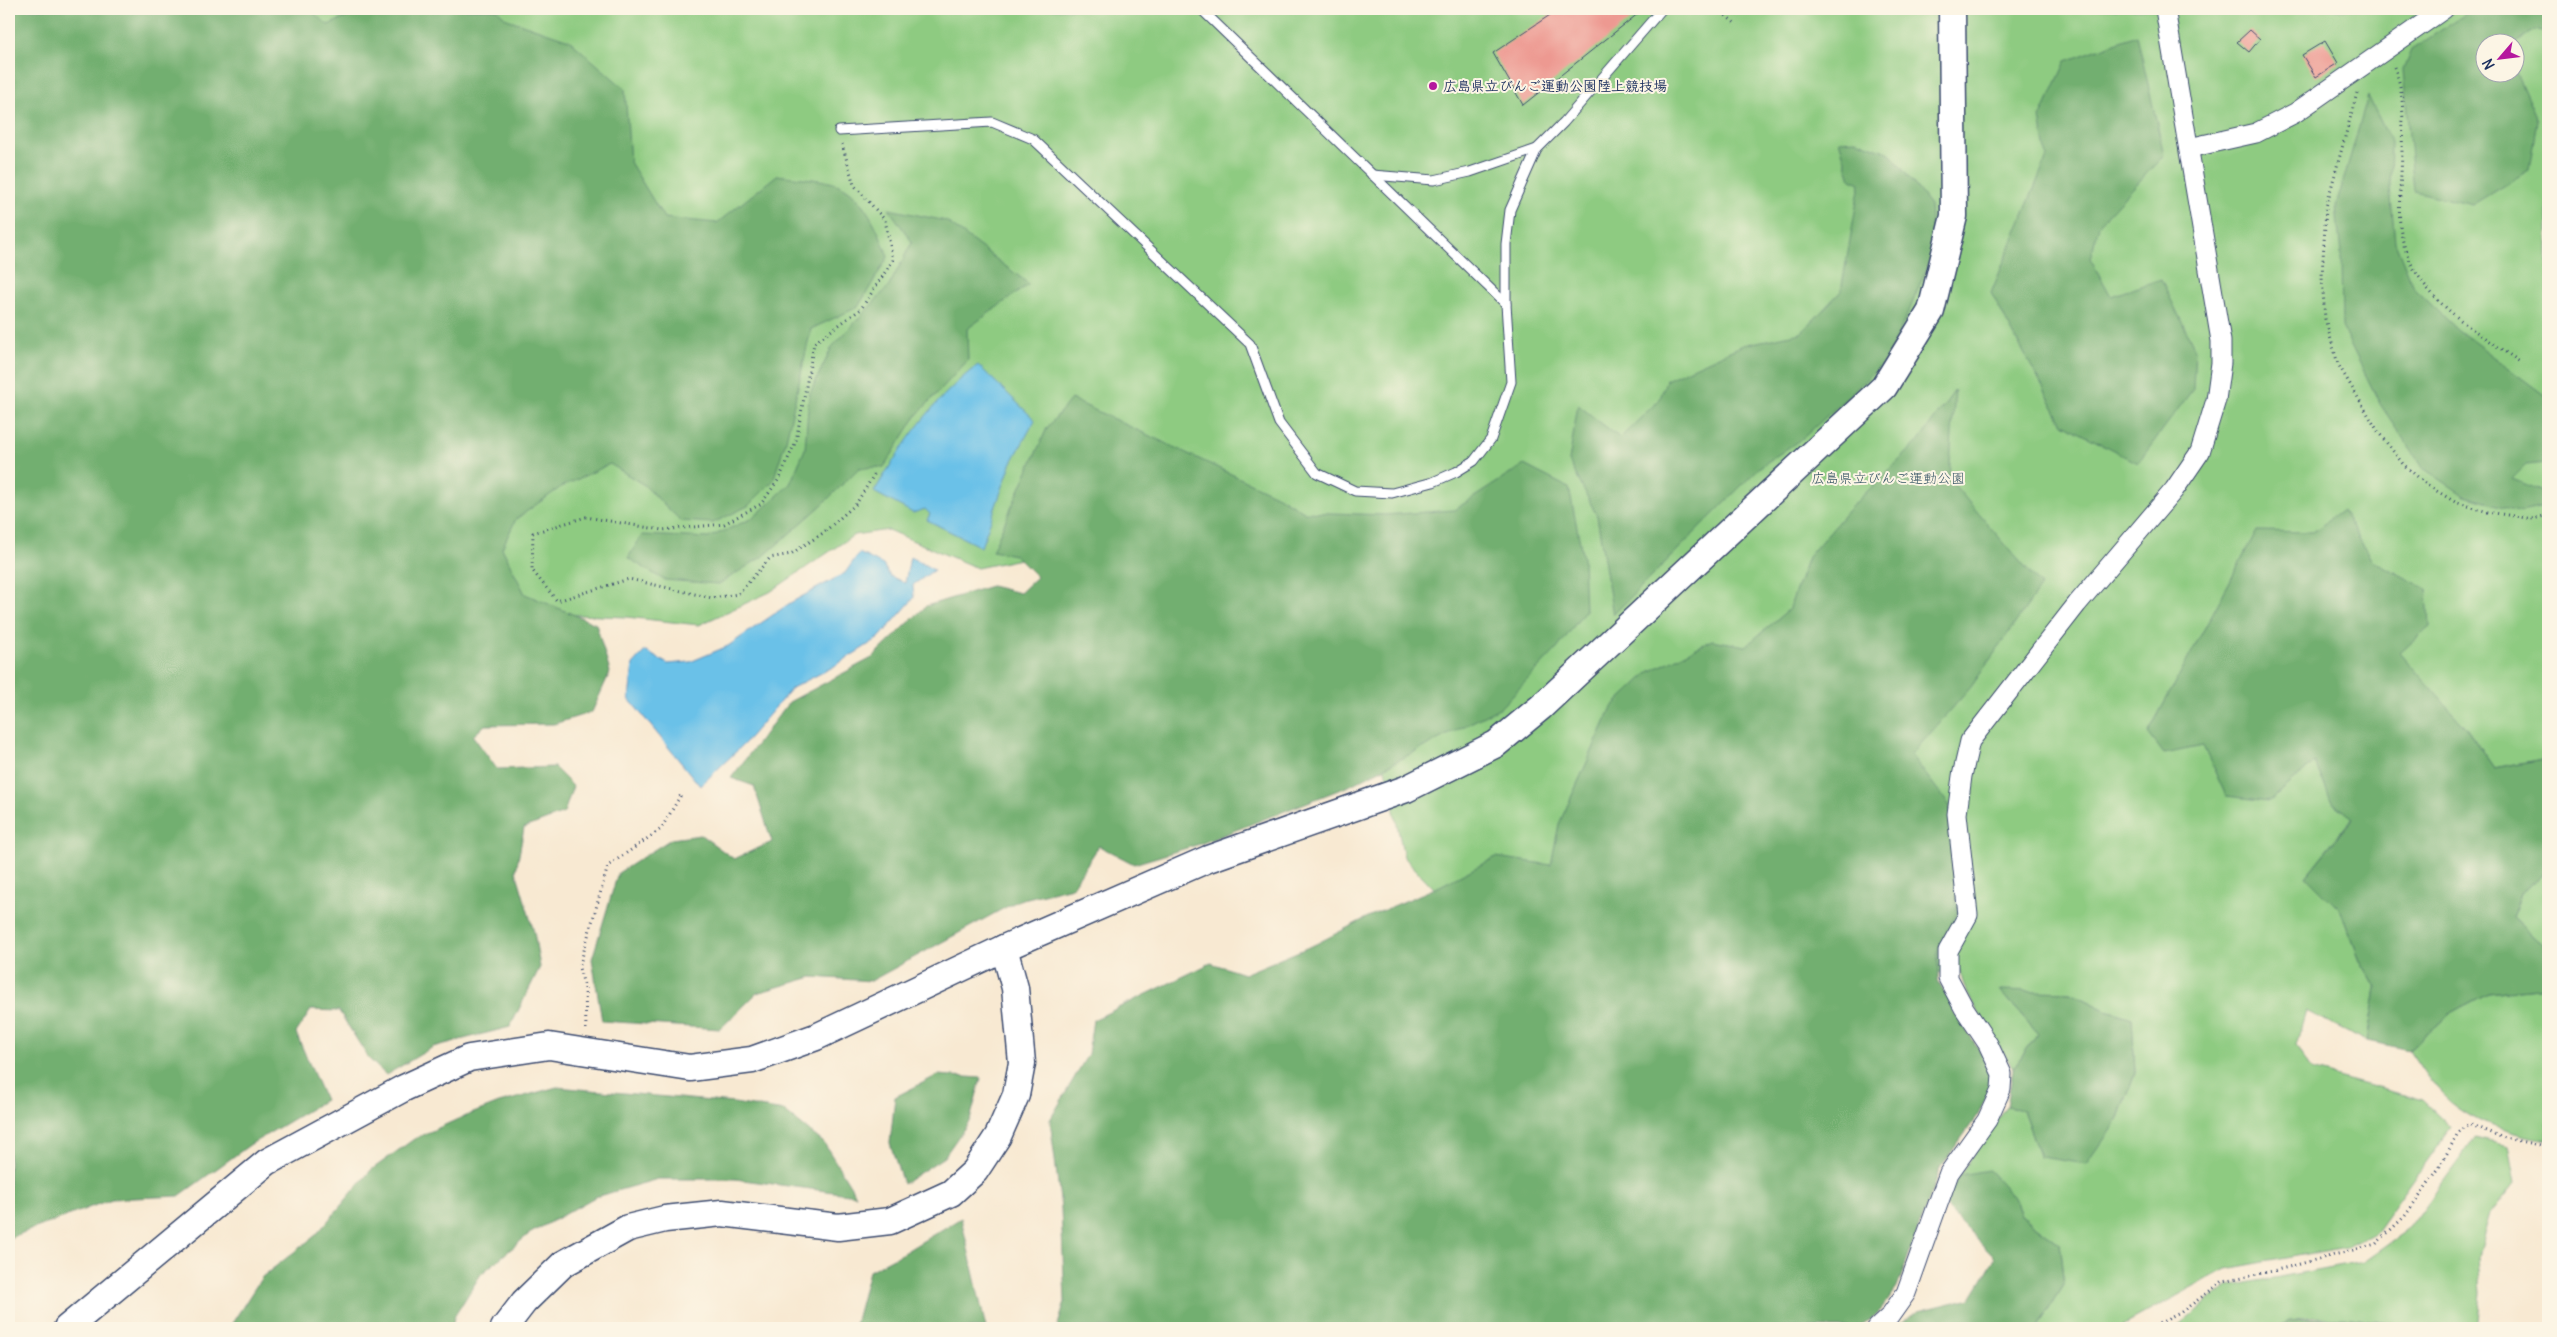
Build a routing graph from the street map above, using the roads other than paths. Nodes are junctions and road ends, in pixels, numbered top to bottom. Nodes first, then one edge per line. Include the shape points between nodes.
1 (1201, 9) edge
2 (1662, 9) edge
3 (1952, 9) edge
4 (2165, 9) edge
5 (2444, 9) edge
6 (839, 132) road end
7 (2188, 148) junction
8 (1537, 149) junction
9 (1372, 175) junction
10 (1506, 304) junction
11 (1004, 948) junction
12 (67, 1328) edge
13 (504, 1328) edge
14 (1877, 1328) edge

1 - 9 lane
2 - 8 lane
3 - 11 street via 1954,216 1930,311 1884,387 1541,707 1496,744 1406,789 1208,860
4 - 7 street
5 - 7 street via 2295,113 2256,133
6 - 10 lane via 992,122 1033,139 1250,344 1279,423 1318,473 1355,491 1392,493 1433,482 1474,460 1491,439 1511,382
7 - 14 street via 2221,341 2216,400 2200,452 2174,490 2077,604 1970,741 1957,814 1968,915 1948,951 1948,978 1999,1067 2001,1089 1986,1120 1950,1173 1906,1293
8 - 9 lane via 1470,172 1434,180
8 - 10 lane via 1510,210 1506,244
9 - 10 lane
11 - 12 street via 816,1037 752,1060 690,1068 549,1046 469,1058 404,1088 267,1162
11 - 13 street via 1015,988 1022,1063 1016,1096 998,1136 975,1172 951,1193 890,1221 838,1227 722,1212 628,1228 564,1264 524,1302

